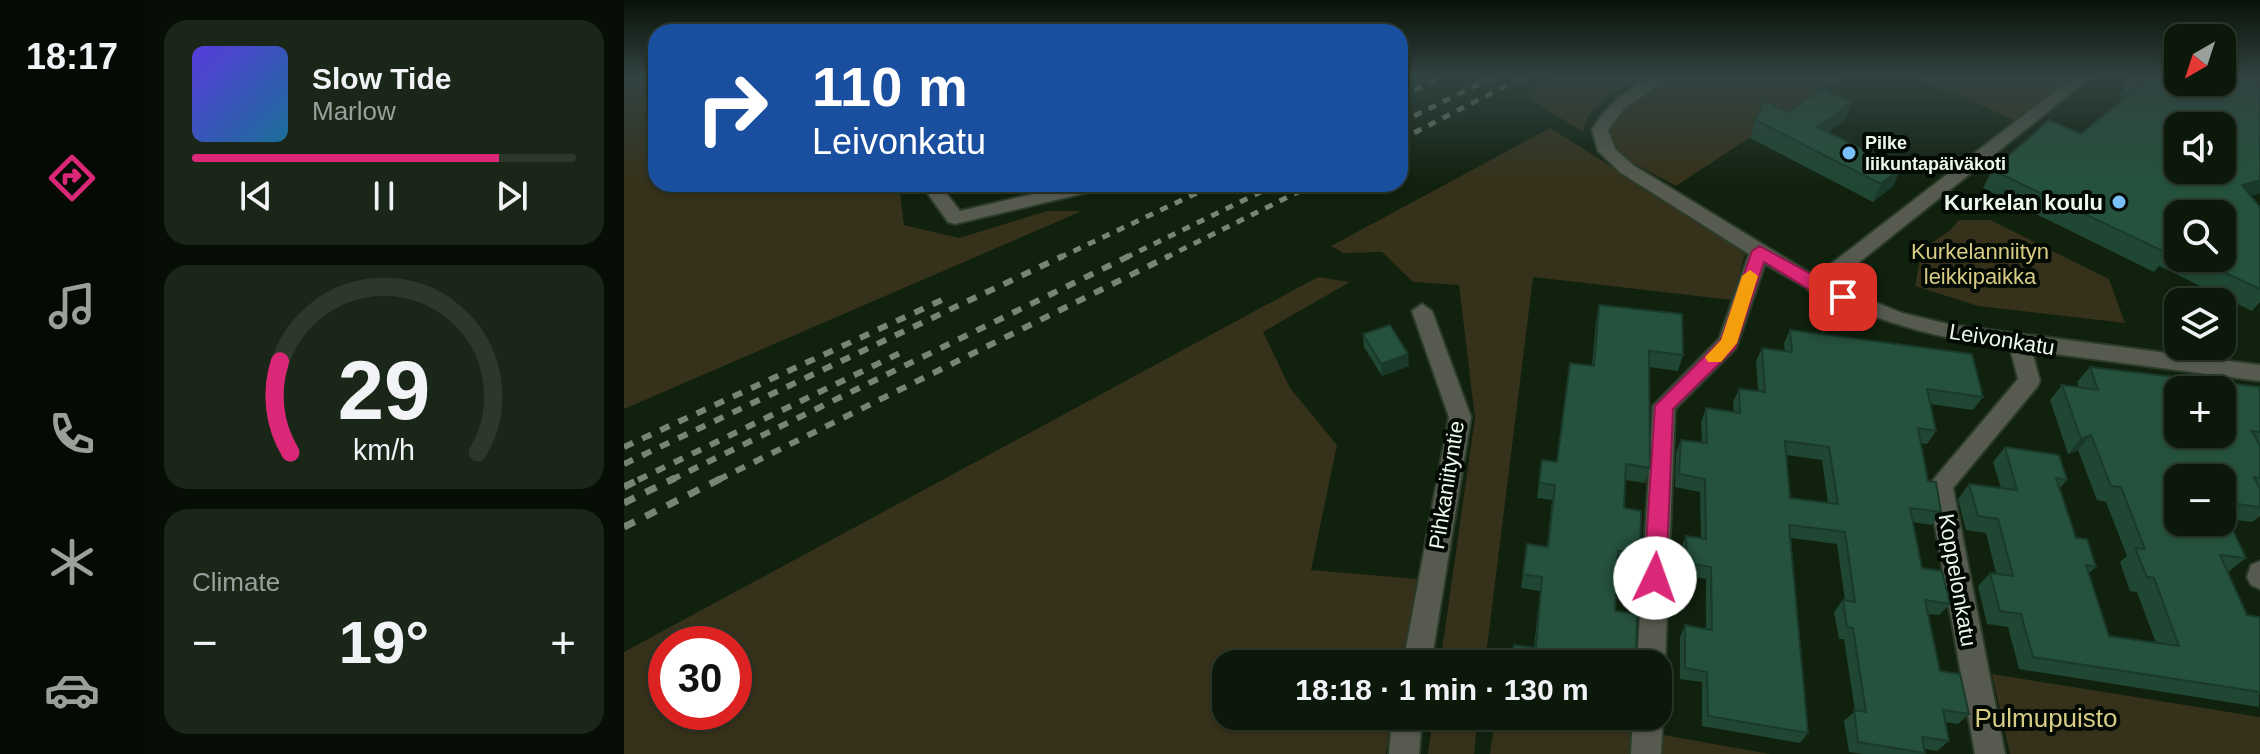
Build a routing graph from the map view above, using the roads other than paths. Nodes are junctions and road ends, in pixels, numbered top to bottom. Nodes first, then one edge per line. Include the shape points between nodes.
1 (1608, 113) edge
2 (2037, 113) edge
3 (936, 192) edge
4 (1066, 192) edge
5 (1760, 251) junction
6 (1816, 286) junction
7 (1422, 311) dead end
8 (2019, 342) junction
9 (2260, 373) edge
10 (1419, 650) edge
11 (1652, 650) edge
12 (1406, 730) edge
13 (1647, 730) edge
14 (1404, 754) edge
15 (1646, 754) edge
16 (1990, 754) edge

1 - 5 street, Leivonkatu via 1600,130 1607,151 1627,169
2 - 6 street
3 - 4 street via 955,218
5 - 6 street, Leivonkatu
5 - 11 street via 1728,343 1664,406
6 - 8 street, Leivonkatu via 1897,319
7 - 10 street, Pihkaniityntie via 1460,417
8 - 9 street, Leivonkatu
8 - 16 street, Koppelonkatu via 2029,381 1940,486
12 - 14 street
13 - 15 street

